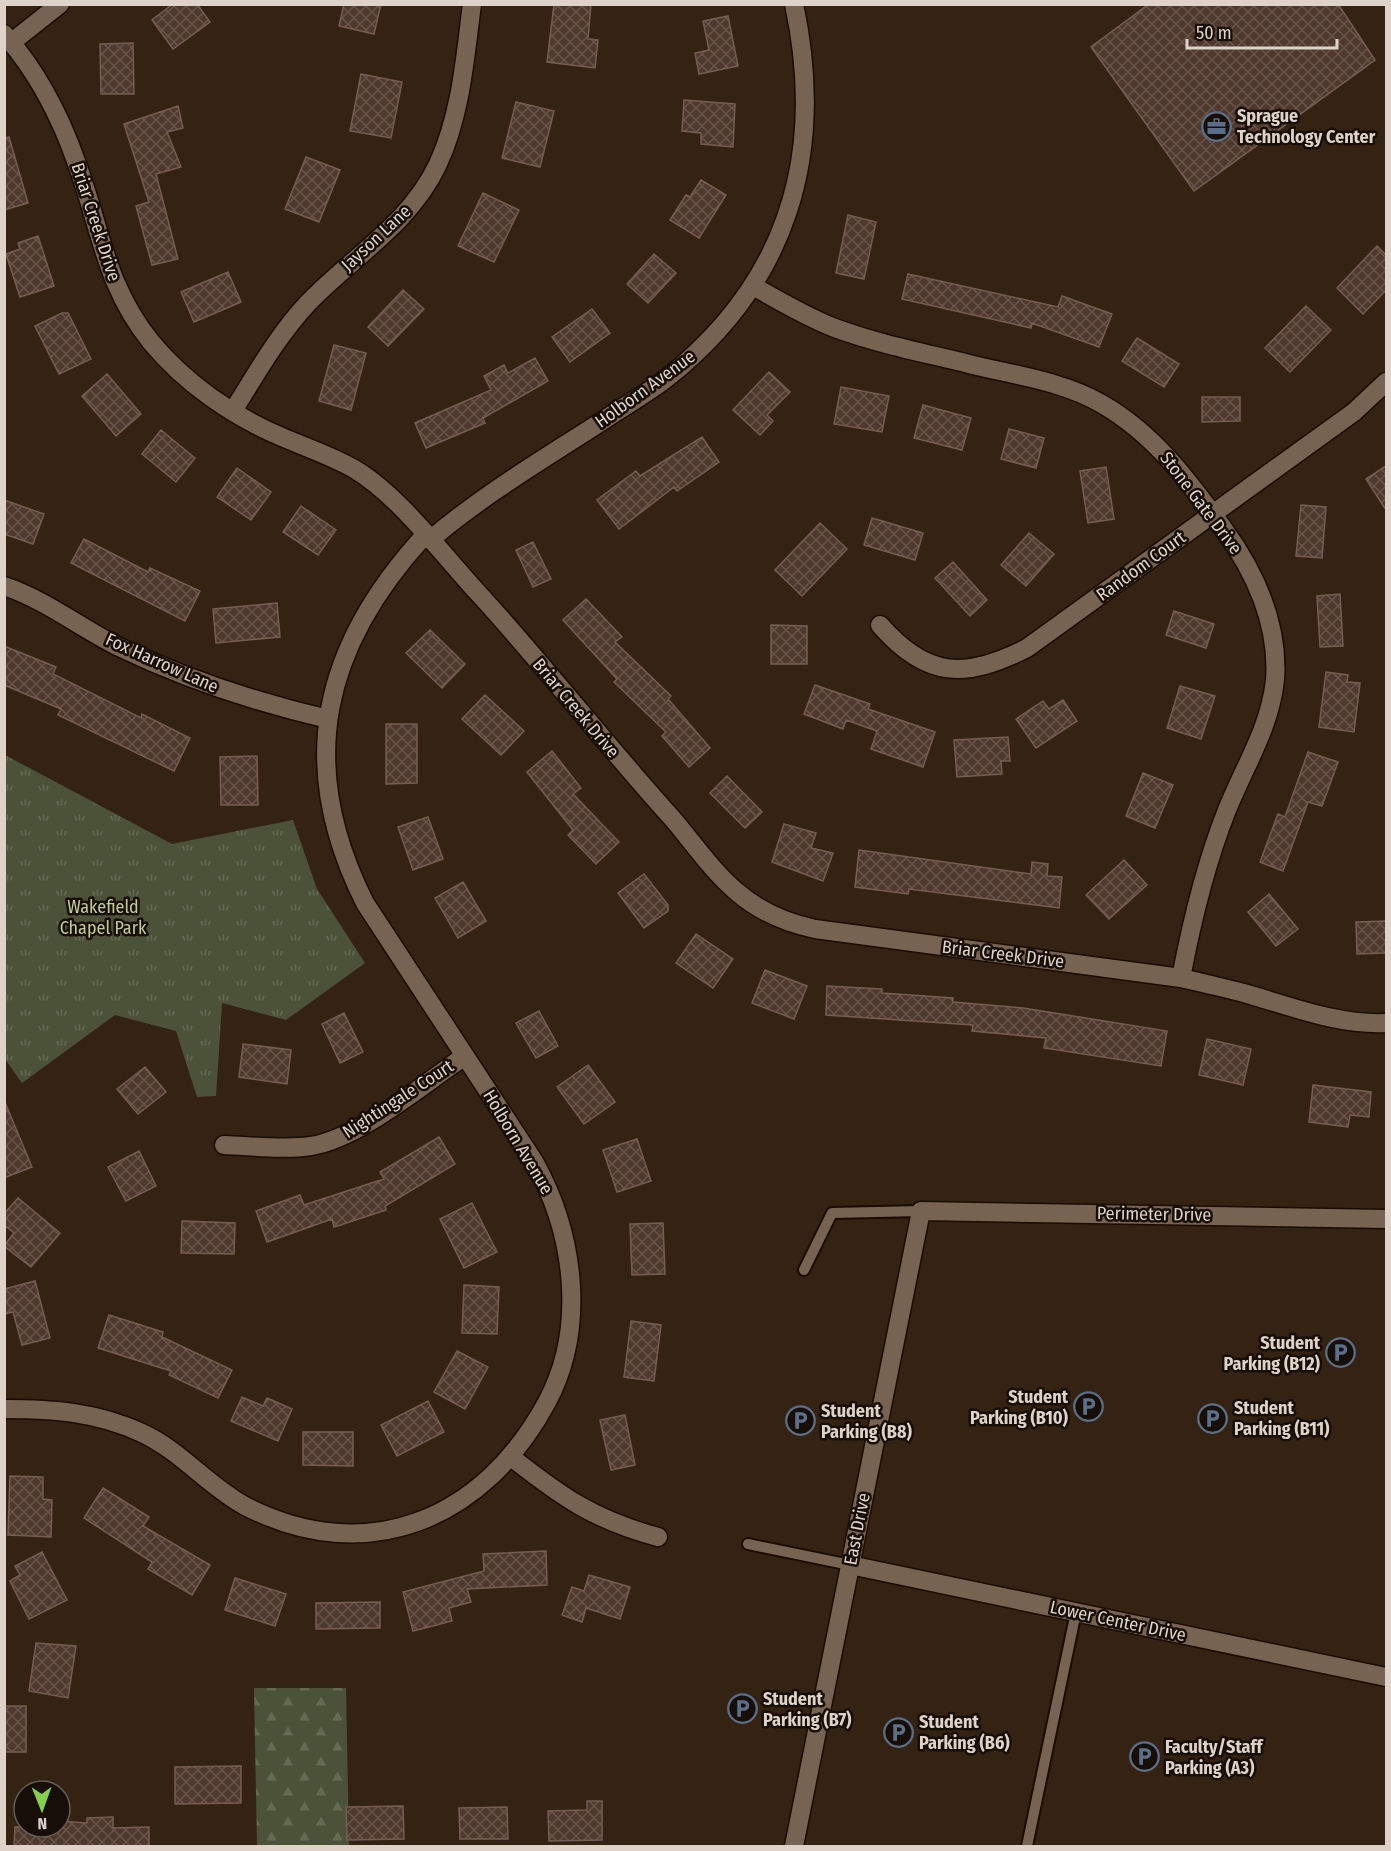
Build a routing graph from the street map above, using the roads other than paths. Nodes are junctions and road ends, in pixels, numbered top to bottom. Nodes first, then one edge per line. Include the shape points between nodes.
1 (60, 4) edge
2 (472, 4) edge
3 (794, 4) edge
4 (8, 38) edge
5 (753, 286) junction
6 (1386, 382) edge
7 (232, 411) junction
8 (1213, 514) junction
9 (427, 537) junction
10 (4, 586) edge
11 (880, 625) dead end
12 (328, 719) junction
13 (1181, 978) junction
14 (1386, 1023) edge
15 (465, 1056) junction
16 (224, 1145) dead end
17 (921, 1211) junction
18 (1386, 1219) edge
19 (804, 1270) dead end
20 (4, 1409) edge
21 (512, 1457) junction
22 (658, 1536) dead end
23 (748, 1544) dead end
24 (850, 1565) junction
25 (1076, 1612) junction
26 (1386, 1677) edge
27 (794, 1846) edge
28 (1027, 1846) edge

1 - 4 street
2 - 7 street, Jayson Lane via 459,97 437,166 397,223 308,304
3 - 5 street, Holborn Avenue via 806,88 800,163 788,212
4 - 7 street, Briar Creek Drive via 61,123 78,166 100,246 132,316 179,371
5 - 8 street, Stone Gate Drive via 837,329 1064,388 1100,403 1158,446
5 - 9 street, Holborn Avenue via 727,321 665,380
6 - 8 street, Random Court via 1354,412
7 - 9 street, Briar Creek Drive via 358,472 384,491
8 - 11 street, Random Court via 1027,648 1003,660 977,667 934,666 914,658
8 - 13 street, Stone Gate Drive via 1247,565 1268,614 1275,648 1275,680 1260,739 1208,859
9 - 12 street, Holborn Avenue via 385,581 353,633
9 - 13 street, Briar Creek Drive via 727,883 763,910 815,929
10 - 12 street, Fox Harrow Lane via 57,609 114,645 168,670 224,691
12 - 15 street, Holborn Avenue via 326,768 330,805 350,873 365,903
13 - 14 street, Briar Creek Drive via 1332,1019
15 - 16 street, Nightingale Court via 352,1132 330,1142 308,1146
15 - 21 street, Holborn Avenue via 548,1187 569,1256 570,1324 562,1361 550,1396
17 - 18 street, Perimeter Drive
17 - 19 lane via 832,1213
17 - 24 street, East Drive
20 - 21 street, Holborn Avenue via 81,1412 114,1422 175,1452 243,1505 304,1528 336,1532 372,1532 405,1526 439,1513 468,1497
21 - 22 street via 594,1516
23 - 24 lane
24 - 25 street, Lower Center Drive
24 - 27 street, East Drive
25 - 26 street, Lower Center Drive
25 - 28 lane

